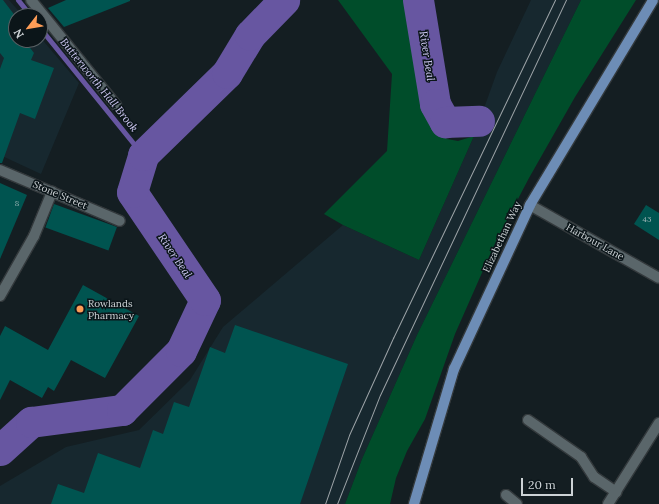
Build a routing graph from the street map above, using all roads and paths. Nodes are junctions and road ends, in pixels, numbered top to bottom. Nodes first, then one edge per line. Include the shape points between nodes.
1 (31, 0) edge
2 (653, 0) edge
3 (116, 105) dead end
4 (0, 170) edge
5 (52, 192) junction
6 (530, 206) junction
7 (120, 221) dead end
8 (659, 278) edge
9 (0, 296) edge
10 (528, 420) dead end
11 (659, 423) edge
12 (616, 492) junction
13 (506, 495) dead end
14 (414, 504) edge
15 (517, 504) edge
16 (608, 504) edge

1 - 3 street
2 - 6 main road, Elizabethan Way
4 - 5 street, Stone Street
5 - 7 street, Stone Street
5 - 9 street via 34,236
6 - 8 street, Harbour Lane
6 - 14 main road, Elizabethan Way via 454,369
10 - 12 street via 582,457 594,477
11 - 12 street
12 - 16 street
13 - 15 street

